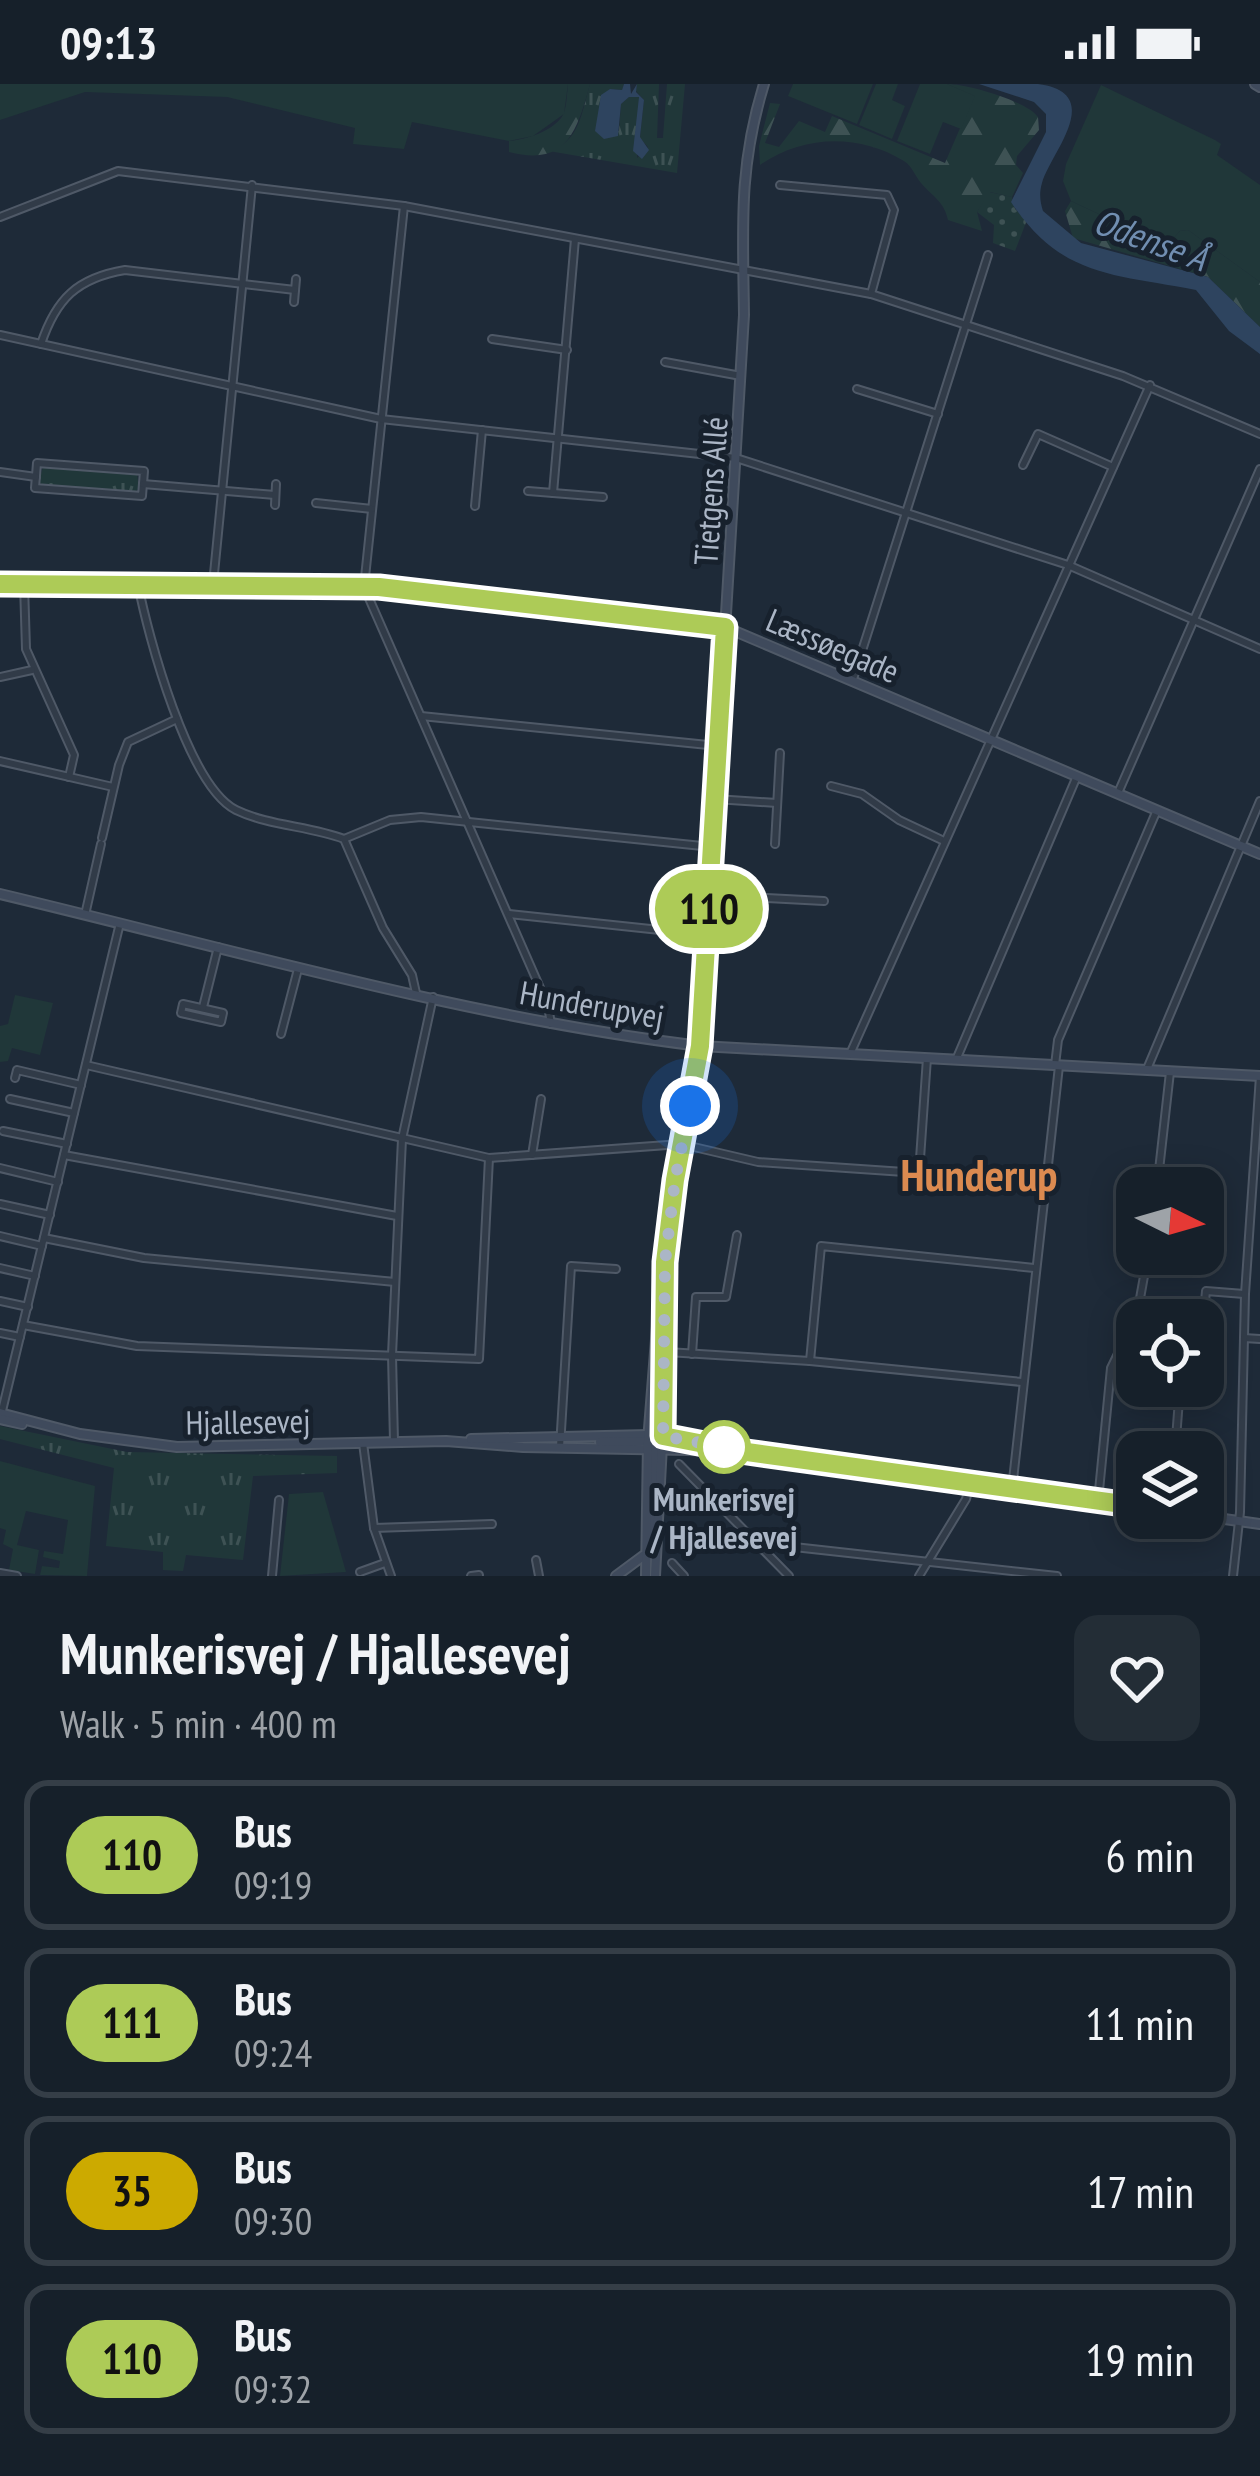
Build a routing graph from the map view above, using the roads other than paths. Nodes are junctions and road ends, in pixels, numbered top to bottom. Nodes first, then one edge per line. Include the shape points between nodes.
1 (764, 84) edge
2 (252, 185) junction
3 (779, 185) dead end
4 (404, 206) junction
5 (0, 217) edge
6 (575, 238) junction
7 (988, 255) dead end
8 (743, 271) junction
9 (296, 279) dead end
10 (242, 284) junction
11 (295, 290) junction
12 (871, 294) junction
13 (294, 302) dead end
14 (966, 325) junction
15 (0, 334) edge
16 (492, 339) dead end
17 (41, 344) junction
18 (567, 350) junction
19 (665, 362) dead end
20 (741, 376) junction
21 (231, 386) junction
22 (1150, 386) junction
23 (857, 389) dead end
24 (938, 414) junction
25 (381, 419) junction
26 (482, 430) junction
27 (1260, 434) edge
28 (558, 437) junction
29 (736, 458) junction
30 (1023, 465) dead end
31 (1113, 467) junction
32 (1260, 469) edge
33 (0, 472) edge
34 (36, 477) junction
35 (143, 484) junction
36 (276, 484) dead end
37 (221, 490) junction
38 (528, 491) dead end
39 (553, 493) junction
40 (275, 495) junction
41 (603, 497) dead end
42 (316, 503) dead end
43 (274, 505) dead end
44 (475, 506) dead end
45 (372, 508) junction
46 (906, 514) junction
47 (1068, 565) junction
48 (0, 584) edge
49 (24, 584) junction
50 (138, 584) junction
51 (213, 584) junction
52 (364, 587) junction
53 (1193, 620) junction
54 (725, 627) junction
55 (1260, 649) edge
56 (32, 670) junction
57 (0, 677) edge
58 (854, 679) junction
59 (421, 716) junction
60 (177, 718) junction
61 (991, 738) junction
62 (718, 746) junction
63 (781, 753) dead end
64 (0, 760) edge
65 (1077, 776) junction
66 (69, 777) junction
67 (832, 786) dead end
68 (114, 788) junction
69 (1118, 794) junction
70 (715, 799) junction
71 (1260, 801) edge
72 (778, 803) junction
73 (1157, 810) junction
74 (467, 822) junction
75 (344, 839) junction
76 (944, 841) junction
77 (775, 844) dead end
78 (1241, 846) junction
79 (712, 847) junction
80 (1260, 854) edge
81 (0, 894) edge
82 (710, 895) junction
83 (824, 901) dead end
84 (509, 914) junction
85 (86, 915) junction
86 (120, 923) junction
87 (707, 934) junction
88 (218, 947) junction
89 (298, 965) junction
90 (416, 993) junction
91 (433, 997) junction
92 (202, 1013) dead end
93 (550, 1024) junction
94 (281, 1034) dead end
95 (700, 1046) junction
96 (850, 1054) junction
97 (927, 1058) junction
98 (956, 1060) junction
99 (86, 1065) junction
100 (1057, 1065) junction
101 (1146, 1069) junction
102 (1170, 1070) junction
103 (1260, 1076) edge
104 (15, 1078) dead end
105 (81, 1084) junction
106 (10, 1099) dead end
107 (541, 1100) dead end
108 (74, 1114) junction
109 (3, 1131) edge
110 (402, 1139) junction
111 (67, 1144) junction
112 (681, 1144) junction
113 (64, 1155) junction
114 (532, 1155) junction
115 (489, 1158) junction
116 (1159, 1167) edge
117 (0, 1168) edge
118 (58, 1182) junction
119 (0, 1204) edge
120 (50, 1215) junction
121 (399, 1216) junction
122 (0, 1235) edge
123 (737, 1235) dead end
124 (43, 1242) junction
125 (665, 1262) junction
126 (0, 1268) edge
127 (1034, 1268) junction
128 (616, 1269) dead end
129 (1144, 1275) edge
130 (35, 1276) junction
131 (395, 1282) junction
132 (1245, 1294) junction
133 (1205, 1299) edge
134 (0, 1300) edge
135 (28, 1307) junction
136 (23, 1324) junction
137 (0, 1333) edge
138 (20, 1337) junction
139 (1244, 1338) junction
140 (1260, 1339) edge
141 (667, 1352) junction
142 (692, 1354) junction
143 (392, 1355) junction
144 (810, 1360) junction
145 (0, 1366) edge
146 (13, 1370) junction
147 (1023, 1382) junction
148 (1, 1415) edge
149 (561, 1435) junction
150 (446, 1441) junction
151 (394, 1442) junction
152 (655, 1442) junction
153 (363, 1443) junction
154 (564, 1447) junction
155 (740, 1451) junction
156 (679, 1464) dead end
157 (970, 1484) junction
158 (1012, 1489) junction
159 (279, 1500) dead end
160 (1098, 1501) junction
161 (1116, 1503) edge
162 (1224, 1519) edge
163 (1240, 1521) junction
164 (491, 1524) dead end
165 (1260, 1524) edge
166 (374, 1528) junction
167 (763, 1550) junction
168 (644, 1555) junction
169 (536, 1560) dead end
170 (928, 1561) junction
171 (385, 1563) junction
172 (671, 1563) dead end
173 (360, 1572) dead end
174 (0, 1573) edge
175 (649, 1575) edge
176 (17, 1576) edge
177 (272, 1576) edge
178 (391, 1576) edge
179 (539, 1576) edge
180 (618, 1576) edge
181 (684, 1576) edge
182 (789, 1576) edge
183 (919, 1576) edge
184 (1058, 1576) edge
185 (1233, 1576) edge

1 - 8 street, Tietgens Allé via 743,168
2 - 4 street
2 - 5 street via 118,171
2 - 10 street
3 - 12 street via 887,195 894,210
4 - 6 street
4 - 25 street
6 - 8 street
6 - 18 street
7 - 14 street
8 - 12 street
8 - 20 street, Tietgens Allé
9 - 11 street
10 - 11 street
10 - 17 street via 100,274 62,298
10 - 21 street
11 - 13 street
12 - 14 street
14 - 22 street
14 - 24 street
15 - 17 street
16 - 18 street
17 - 21 street
18 - 28 street
19 - 20 street
20 - 29 street, Tietgens Allé
21 - 25 street
21 - 37 street
22 - 27 street
22 - 31 street
23 - 24 street
24 - 46 street
25 - 26 street
25 - 45 street
26 - 28 street
26 - 44 street
28 - 29 street
28 - 39 street
29 - 46 street
29 - 54 street, Tietgens Allé
30 - 31 street via 1038,434
31 - 47 street
32 - 53 street
33 - 34 street
34 - 35 street via 35,488 142,496
34 - 35 street via 37,463 144,471
35 - 37 street
36 - 40 street
37 - 40 street
37 - 51 street
38 - 39 street
39 - 41 street
40 - 43 street
42 - 45 street
45 - 52 street
46 - 47 street
46 - 58 street
47 - 53 street
47 - 61 street
48 - 49 street, Læssøegade
49 - 50 street, Læssøegade
49 - 56 street
50 - 51 street, Læssøegade
50 - 60 street
51 - 52 street, Læssøegade
52 - 54 street, Læssøegade
52 - 59 street
53 - 55 street
53 - 69 street
54 - 58 street, Læssøegade
54 - 62 street, Tietgens Allé
56 - 57 street
56 - 66 street via 74,755
58 - 61 street, Læssøegade
59 - 62 street
59 - 74 street
60 - 68 street via 128,742
60 - 75 street via 226,803
61 - 65 street, Læssøegade
61 - 76 street
62 - 70 street, Tietgens Allé
63 - 72 street
64 - 66 street
65 - 69 street, Læssøegade
65 - 98 street
66 - 68 street
67 - 76 street via 862,794
68 - 85 street
69 - 73 street, Læssøegade
70 - 72 street
70 - 79 street, Tietgens Allé
71 - 78 street
72 - 77 street
73 - 78 street, Læssøegade
73 - 100 street via 1058,1040
74 - 75 street via 405,817
74 - 79 street
74 - 84 street
75 - 90 street
76 - 96 street
78 - 80 street, Læssøegade
78 - 101 street
79 - 82 street, Tietgens Allé
81 - 85 street, Hunderupvej
82 - 83 street
82 - 87 street, Tietgens Allé
84 - 87 street
84 - 93 street
85 - 86 street, Hunderupvej
86 - 88 street, Hunderupvej
86 - 99 street
87 - 95 street, Tietgens Allé
88 - 89 street, Hunderupvej
88 - 92 street
89 - 90 street, Hunderupvej
89 - 94 street
90 - 91 street, Hunderupvej
91 - 93 street, Hunderupvej
91 - 110 street
93 - 95 street, Hunderupvej
95 - 96 street, Hunderupvej
95 - 112 street, Tietgens Allé
96 - 97 street, Hunderupvej
97 - 98 street, Hunderupvej
97 - 112 street via 919,1173 758,1162
98 - 100 street, Hunderupvej
99 - 105 street
99 - 110 street
100 - 101 street, Hunderupvej
100 - 127 street
101 - 102 street, Hunderupvej
102 - 103 street, Hunderupvej
102 - 116 street
103 - 132 street
104 - 105 street via 17,1070
105 - 108 street
106 - 108 street
107 - 114 street
108 - 111 street
109 - 111 street
110 - 115 street
110 - 121 street
111 - 113 street
112 - 114 street
112 - 125 street, Tietgens Allé
113 - 118 street
113 - 121 street
114 - 115 street
115 - 143 street via 479,1358
117 - 118 street
118 - 120 street
119 - 120 street
120 - 124 street
121 - 131 street
122 - 124 street
123 - 142 street via 726,1297 696,1297
124 - 130 street
124 - 131 street
125 - 141 street
125 - 152 street
126 - 130 street
127 - 144 street via 821,1246
127 - 147 street
128 - 149 street via 571,1266
129 - 160 street via 1137,1316 1111,1368
130 - 135 street
131 - 143 street
132 - 133 street via 1206,1291
132 - 139 street
134 - 135 street
135 - 136 street
136 - 138 street
136 - 143 street via 136,1346
137 - 138 street
138 - 146 street
139 - 140 street
139 - 163 street
141 - 142 street
141 - 152 street
142 - 144 street
143 - 151 street
144 - 147 street
145 - 146 street
146 - 148 street
147 - 158 street
148 - 153 street, Hjallesevej via 176,1447
149 - 150 street, Hjallesevej
149 - 152 street, Hjallesevej
149 - 154 street
150 - 151 street, Hjallesevej
150 - 154 street, Hjallesevej
151 - 153 street, Hjallesevej
152 - 154 street, Hjallesevej
152 - 155 street, Hjallesevej
152 - 155 street, Hjallesevej
152 - 168 street
152 - 175 street via 657,1552
153 - 166 street
155 - 157 street, Hjallesevej
156 - 167 street
157 - 158 street, Hjallesevej
157 - 170 street
158 - 160 street, Hjallesevej
159 - 177 street
160 - 161 street, Hjallesevej
162 - 163 street
163 - 165 street
163 - 185 street
164 - 166 street
166 - 171 street
167 - 170 street
167 - 182 street
168 - 175 street
168 - 180 street
169 - 179 street
170 - 183 street
170 - 184 street
171 - 173 street
171 - 178 street
172 - 181 street
174 - 176 street
175 - 180 street

